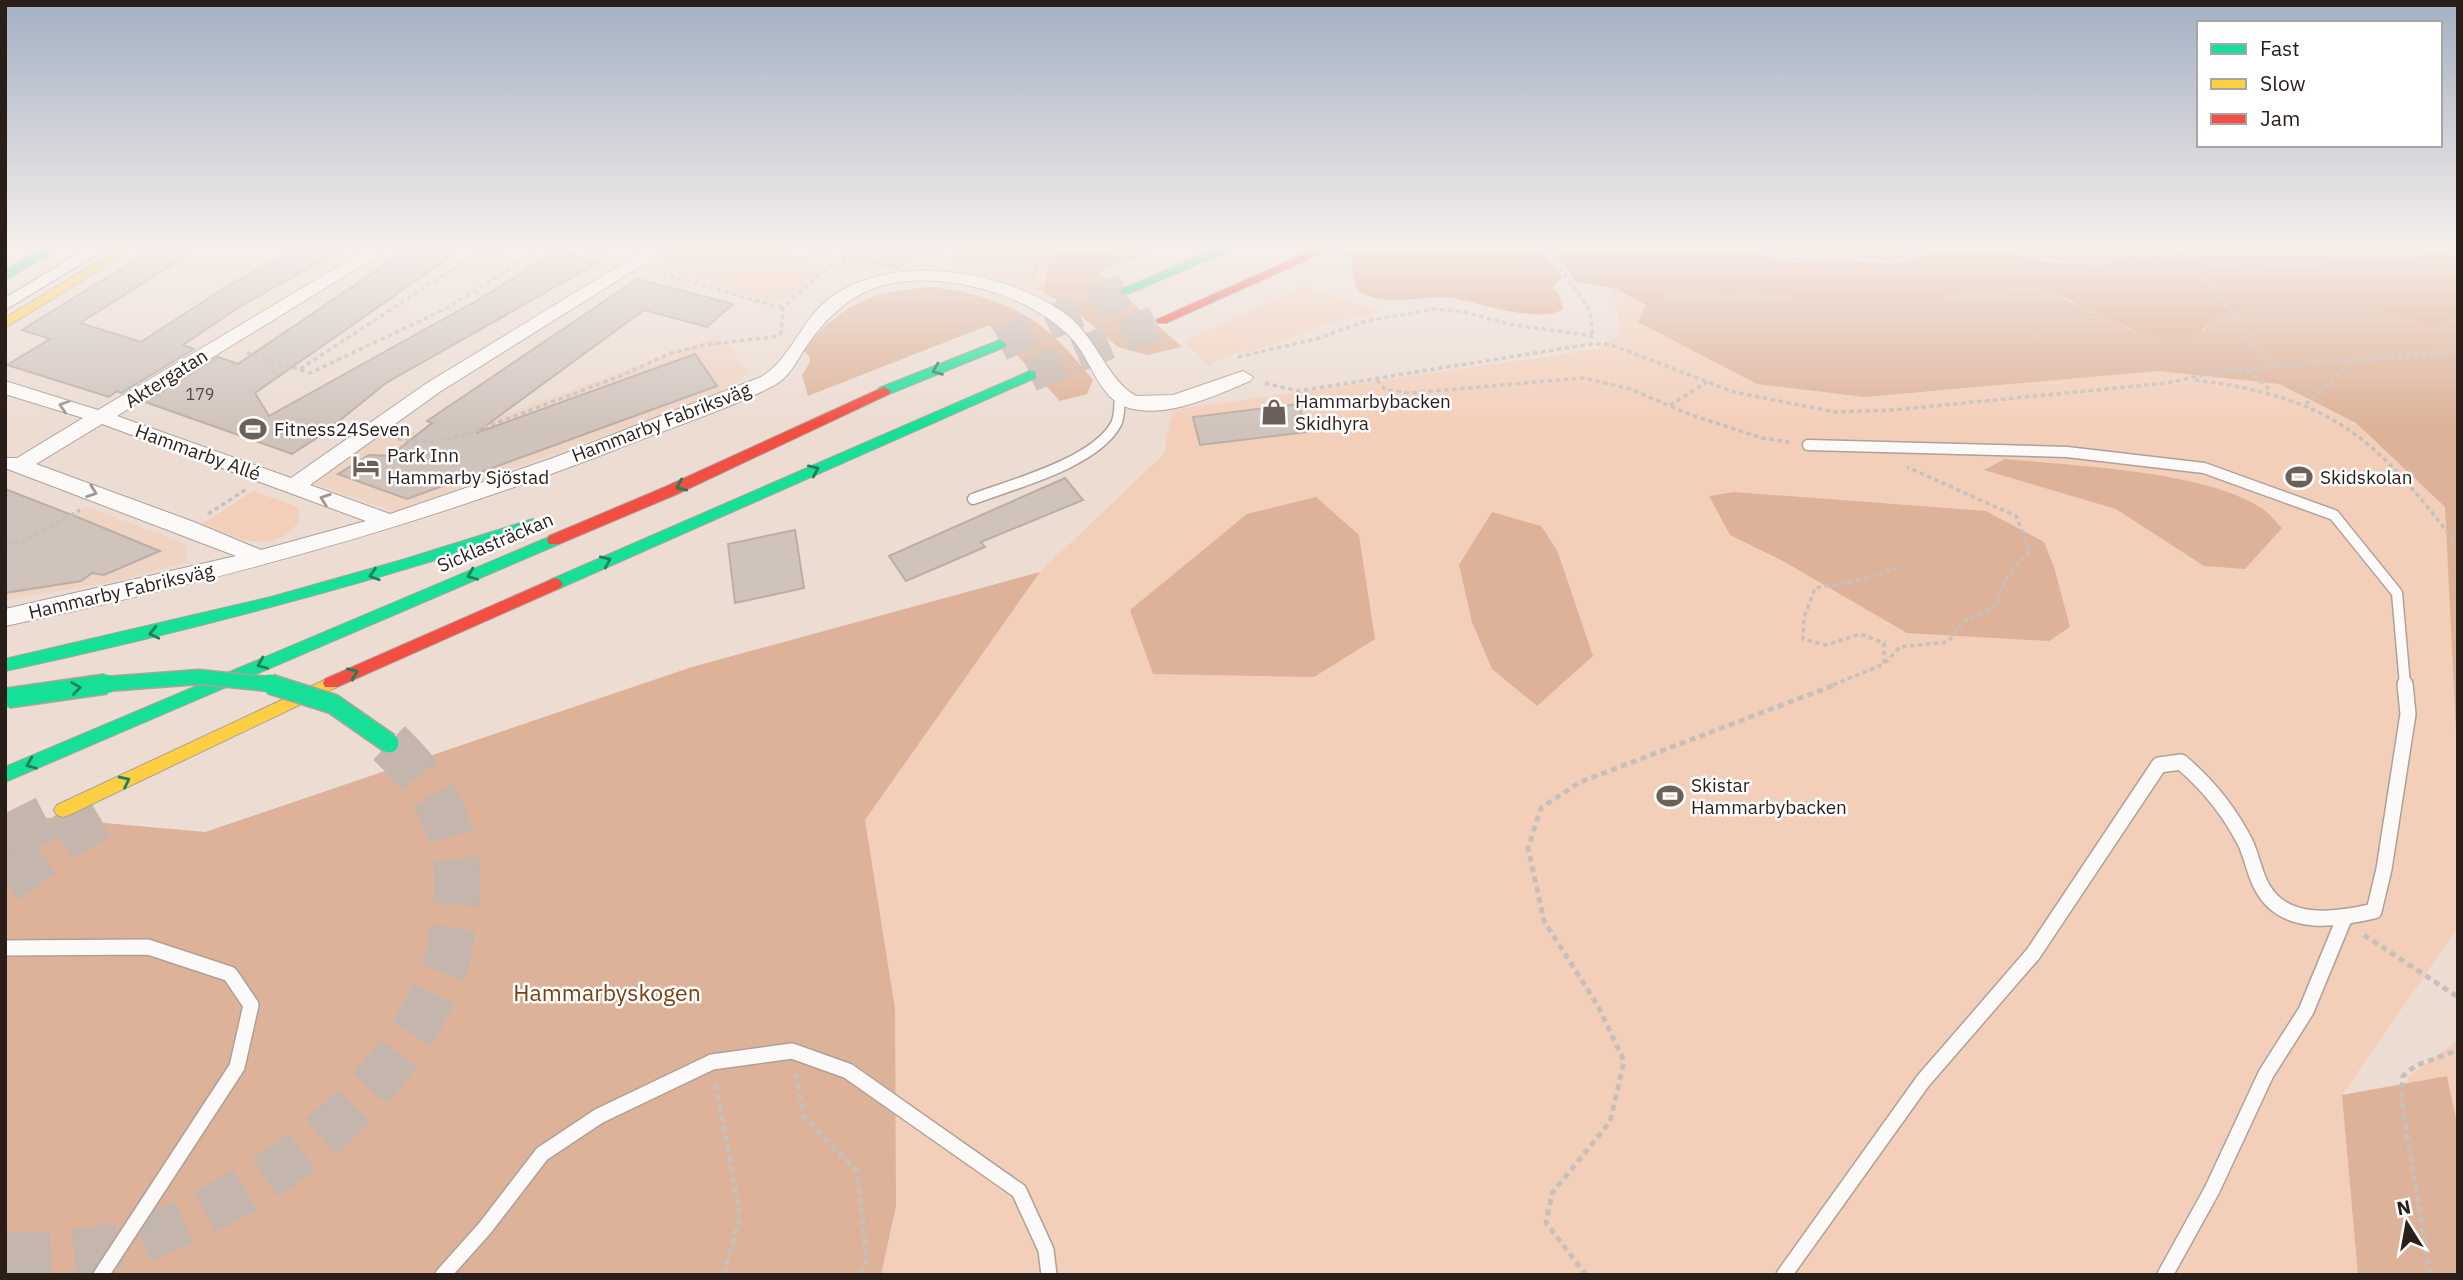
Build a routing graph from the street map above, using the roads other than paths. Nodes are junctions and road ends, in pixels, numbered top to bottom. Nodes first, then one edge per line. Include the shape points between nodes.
1 (33, 307) edge
2 (283, 307) edge
3 (565, 307) edge
4 (830, 307) edge
5 (1040, 307) edge
6 (1193, 307) edge
7 (1162, 320) tunnel mouth
8 (5, 324) edge
9 (1000, 344) tunnel mouth
10 (1030, 375) tunnel mouth
11 (1243, 377) road end
12 (5, 387) edge
13 (1120, 397) junction
14 (853, 404) junction
15 (98, 417) junction
16 (1808, 445) road end
17 (12, 463) edge
18 (292, 487) junction
19 (623, 492) dead end
20 (973, 499) dead end
21 (545, 520) dead end
22 (389, 521) junction
23 (260, 558) junction
24 (562, 580) junction
25 (5, 618) edge
26 (5, 665) edge
27 (7, 698) edge
28 (388, 743) tunnel mouth
29 (5, 775) edge
30 (159, 783) dead end
31 (63, 810) tunnel mouth
32 (2344, 919) junction
33 (5, 948) edge
34 (102, 1275) edge
35 (443, 1275) edge
36 (1049, 1275) edge
37 (1784, 1275) edge
38 (2165, 1275) edge

1 - 8 main road
2 - 15 street, Aktergatan
3 - 18 street via 434,387
4 - 22 street, Hammarby Fabriksväg via 778,374 747,391
5 - 13 street, Hammarby Fabriksväg via 1079,335
6 - 7 main road
9 -> 14 main road, Sicklasträckan
24 -> 10 main road
11 - 13 street via 1196,396 1150,402
15 -> 12 street, Hammarby Allé
13 - 20 lane via 1117,423 1083,453
14 - 19 main road
14 -> 29 main road, Sicklasträckan via 670,491
15 - 17 street, Aktergatan
15 - 18 street, Hammarby Allé
16 - 32 lane via 2067,452 2204,468 2334,515 2397,593 2408,714 2374,911
17 -> 23 street
22 -> 18 street, Hammarby Allé
21 -> 26 main road via 267,606
22 - 23 street, Hammarby Fabriksväg
23 - 25 street, Hammarby Fabriksväg
24 - 30 main road via 485,629
31 -> 24 main road via 328,684
27 -> 28 main road, bridge via 140,680 240,681 305,693 350,713
32 - 37 lane via 2308,918 2284,909 2265,893 2245,843 2199,777 2181,762 2159,765 2033,954 1923,1081
32 - 38 lane via 2306,1011 2266,1074 2212,1190
33 - 34 lane via 148,947 230,974 251,1005 237,1067
35 - 36 lane via 542,1154 599,1115 712,1062 792,1051 848,1070 1019,1191 1046,1250

